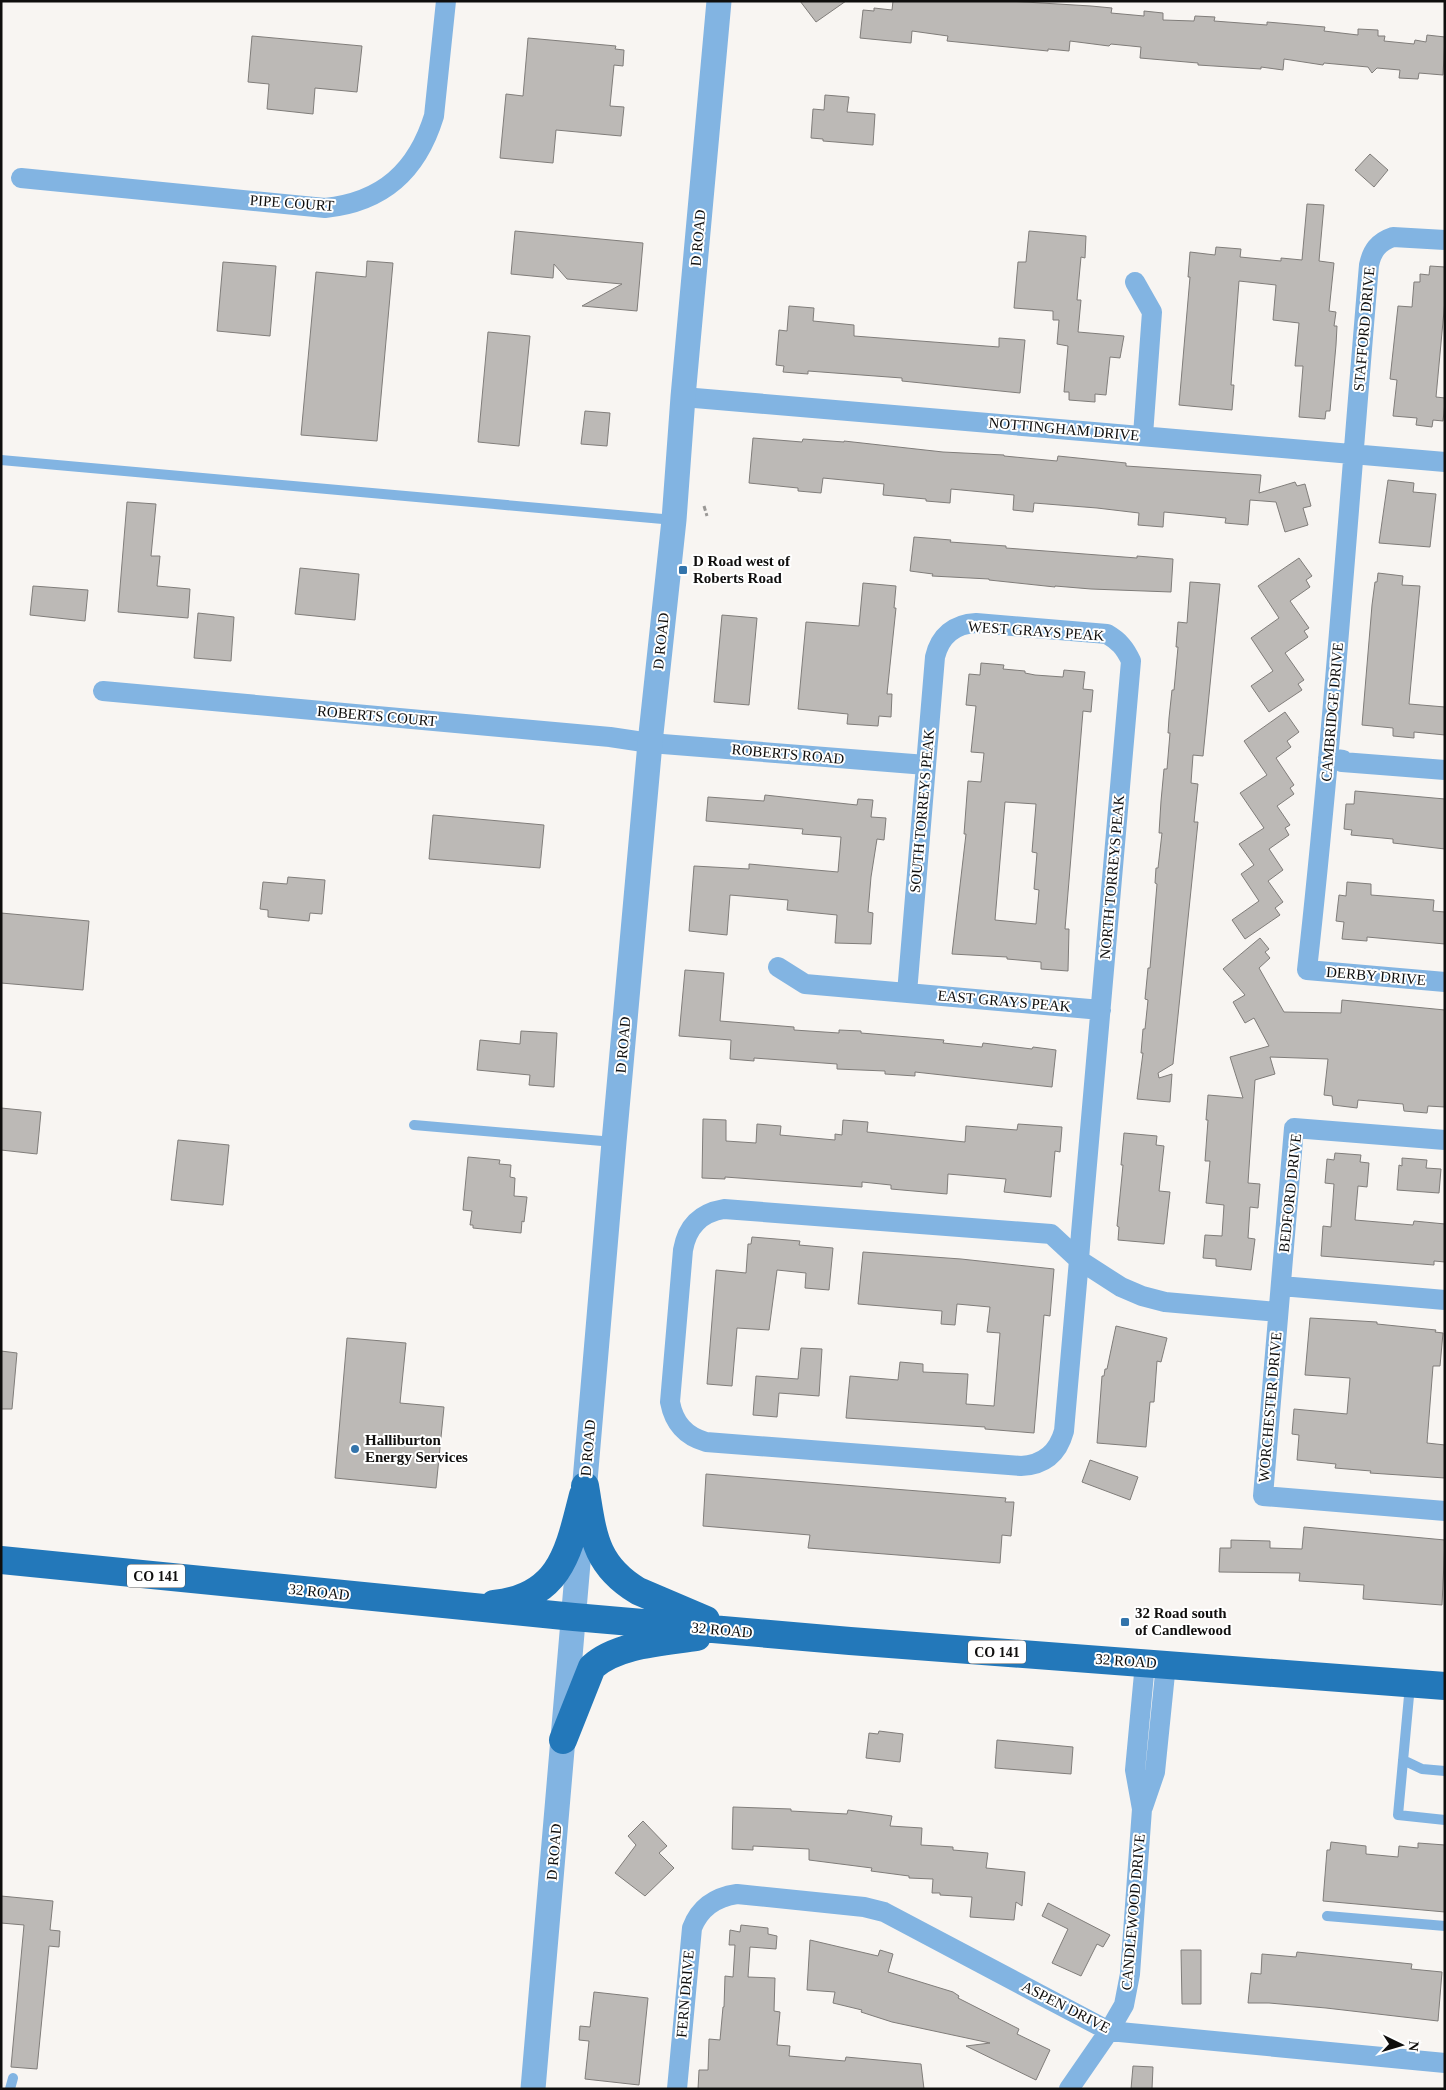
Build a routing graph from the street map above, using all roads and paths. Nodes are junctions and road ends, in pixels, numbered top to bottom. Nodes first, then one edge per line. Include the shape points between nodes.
1 (446, 1) edge
2 (720, 1) edge
3 (21, 178) dead end
4 (1445, 240) edge
5 (1135, 282) dead end
6 (683, 396) junction
7 (1143, 435) junction
8 (1353, 454) junction
9 (1, 460) edge
10 (1445, 462) edge
11 (704, 506) dead end
12 (707, 516) dead end
13 (674, 520) junction
14 (948, 633) joint
15 (1122, 645) joint
16 (103, 691) dead end
17 (650, 743) junction
18 (1328, 758) junction
19 (926, 765) junction
20 (1445, 770) edge
21 (778, 966) dead end
22 (1307, 970) joint
23 (1445, 982) edge
24 (907, 993) junction
25 (1101, 1010) junction
26 (414, 1125) dead end
27 (1445, 1140) edge
28 (614, 1142) junction
29 (1079, 1260) junction
30 (1281, 1286) junction
31 (1445, 1300) edge
32 (1278, 1312) junction
33 (585, 1486) junction
34 (1445, 1511) edge
35 (1, 1560) edge
36 (463, 1607) junction
37 (574, 1617) junction
38 (730, 1630) junction
39 (1156, 1663) junction
40 (1410, 1684) junction
41 (1445, 1686) edge
42 (563, 1740) junction
43 (1403, 1760) junction
44 (1445, 1771) edge
45 (1445, 1820) edge
46 (707, 1905) joint
47 (1327, 1916) dead end
48 (1445, 1926) edge
49 (1109, 2031) junction
50 (1445, 2062) edge
51 (13, 2078) dead end
52 (10, 2089) edge
53 (533, 2089) edge
54 (677, 2089) edge
55 (1069, 2089) edge

1 - 3 street, PIPE COURT via 436,107 422,149 401,176 358,202 325,208
2 - 6 street, D ROAD
4 - 8 street, STAFFORD DRIVE via 1392,237 1380,243 1371,256
5 - 7 street via 1152,312
6 - 7 street, NOTTINGHAM DRIVE
6 - 13 street, D ROAD
7 - 8 street, NOTTINGHAM DRIVE
8 - 10 street, NOTTINGHAM DRIVE
8 - 18 street, CAMBRIDGE DRIVE
9 - 13 lane
11 - 12 path
13 - 17 street, D ROAD
14 - 15 street, WEST GRAYS PEAK via 961,625 976,624 1107,634
14 - 19 street, SOUTH TORREYS PEAK via 937,648 935,657
15 - 25 street, NORTH TORREYS PEAK via 1131,661
16 - 17 street, ROBERTS COURT
17 - 19 street, ROBERTS ROAD
17 - 28 street, D ROAD
18 - 20 street via 1342,762
18 - 22 street, CAMBRIDGE DRIVE
19 - 24 street, SOUTH TORREYS PEAK
21 - 24 street, EAST GRAYS PEAK via 805,984
22 - 23 street, DERBY DRIVE
24 - 25 street, EAST GRAYS PEAK
25 - 29 street, NORTH TORREYS PEAK
26 - 28 lane
27 - 30 street, BEDFORD DRIVE via 1294,1128
28 - 33 street, D ROAD
29 - 29 street, NORTH TORREYS PEAK via 1052,1234 713,1210 696,1221 685,1239 670,1402 672,1412 689,1435 706,1442 1021,1466 1037,1464 1051,1456 1064,1431
29 - 32 street via 1121,1287 1154,1299
30 - 31 street
30 - 32 street, WORCHESTER DRIVE
32 - 34 street, WORCHESTER DRIVE via 1263,1496
33 - 36 main road via 566,1555 542,1587 506,1603
33 - 37 street, D ROAD
33 - 38 main road via 595,1540 607,1566 628,1586
35 - 36 main road, 32 ROAD / CO 141
36 - 37 main road, 32 ROAD / CO 141
37 - 38 main road, 32 ROAD / CO 141
37 - 42 street, D ROAD
38 - 39 main road, 32 ROAD / CO 141
38 - 42 main road via 619,1651 601,1658 592,1667
39 - 40 main road, 32 ROAD / CO 141
39 - 49 street, CANDLEWOOD DRIVE via 1156,1772 1142,1809 1130,1974 1124,2005
40 - 41 main road, 32 ROAD / CO 141
40 - 43 lane
42 - 53 street, D ROAD
43 - 44 lane via 1422,1769
43 - 45 lane via 1398,1815
46 - 49 street, ASPEN DRIVE via 727,1895 737,1894 875,1909
46 - 54 street, FERN DRIVE via 695,1920 690,1936
47 - 48 lane
49 - 50 street, ASPEN DRIVE
49 - 55 street, CANDLEWOOD DRIVE
51 - 52 lane

